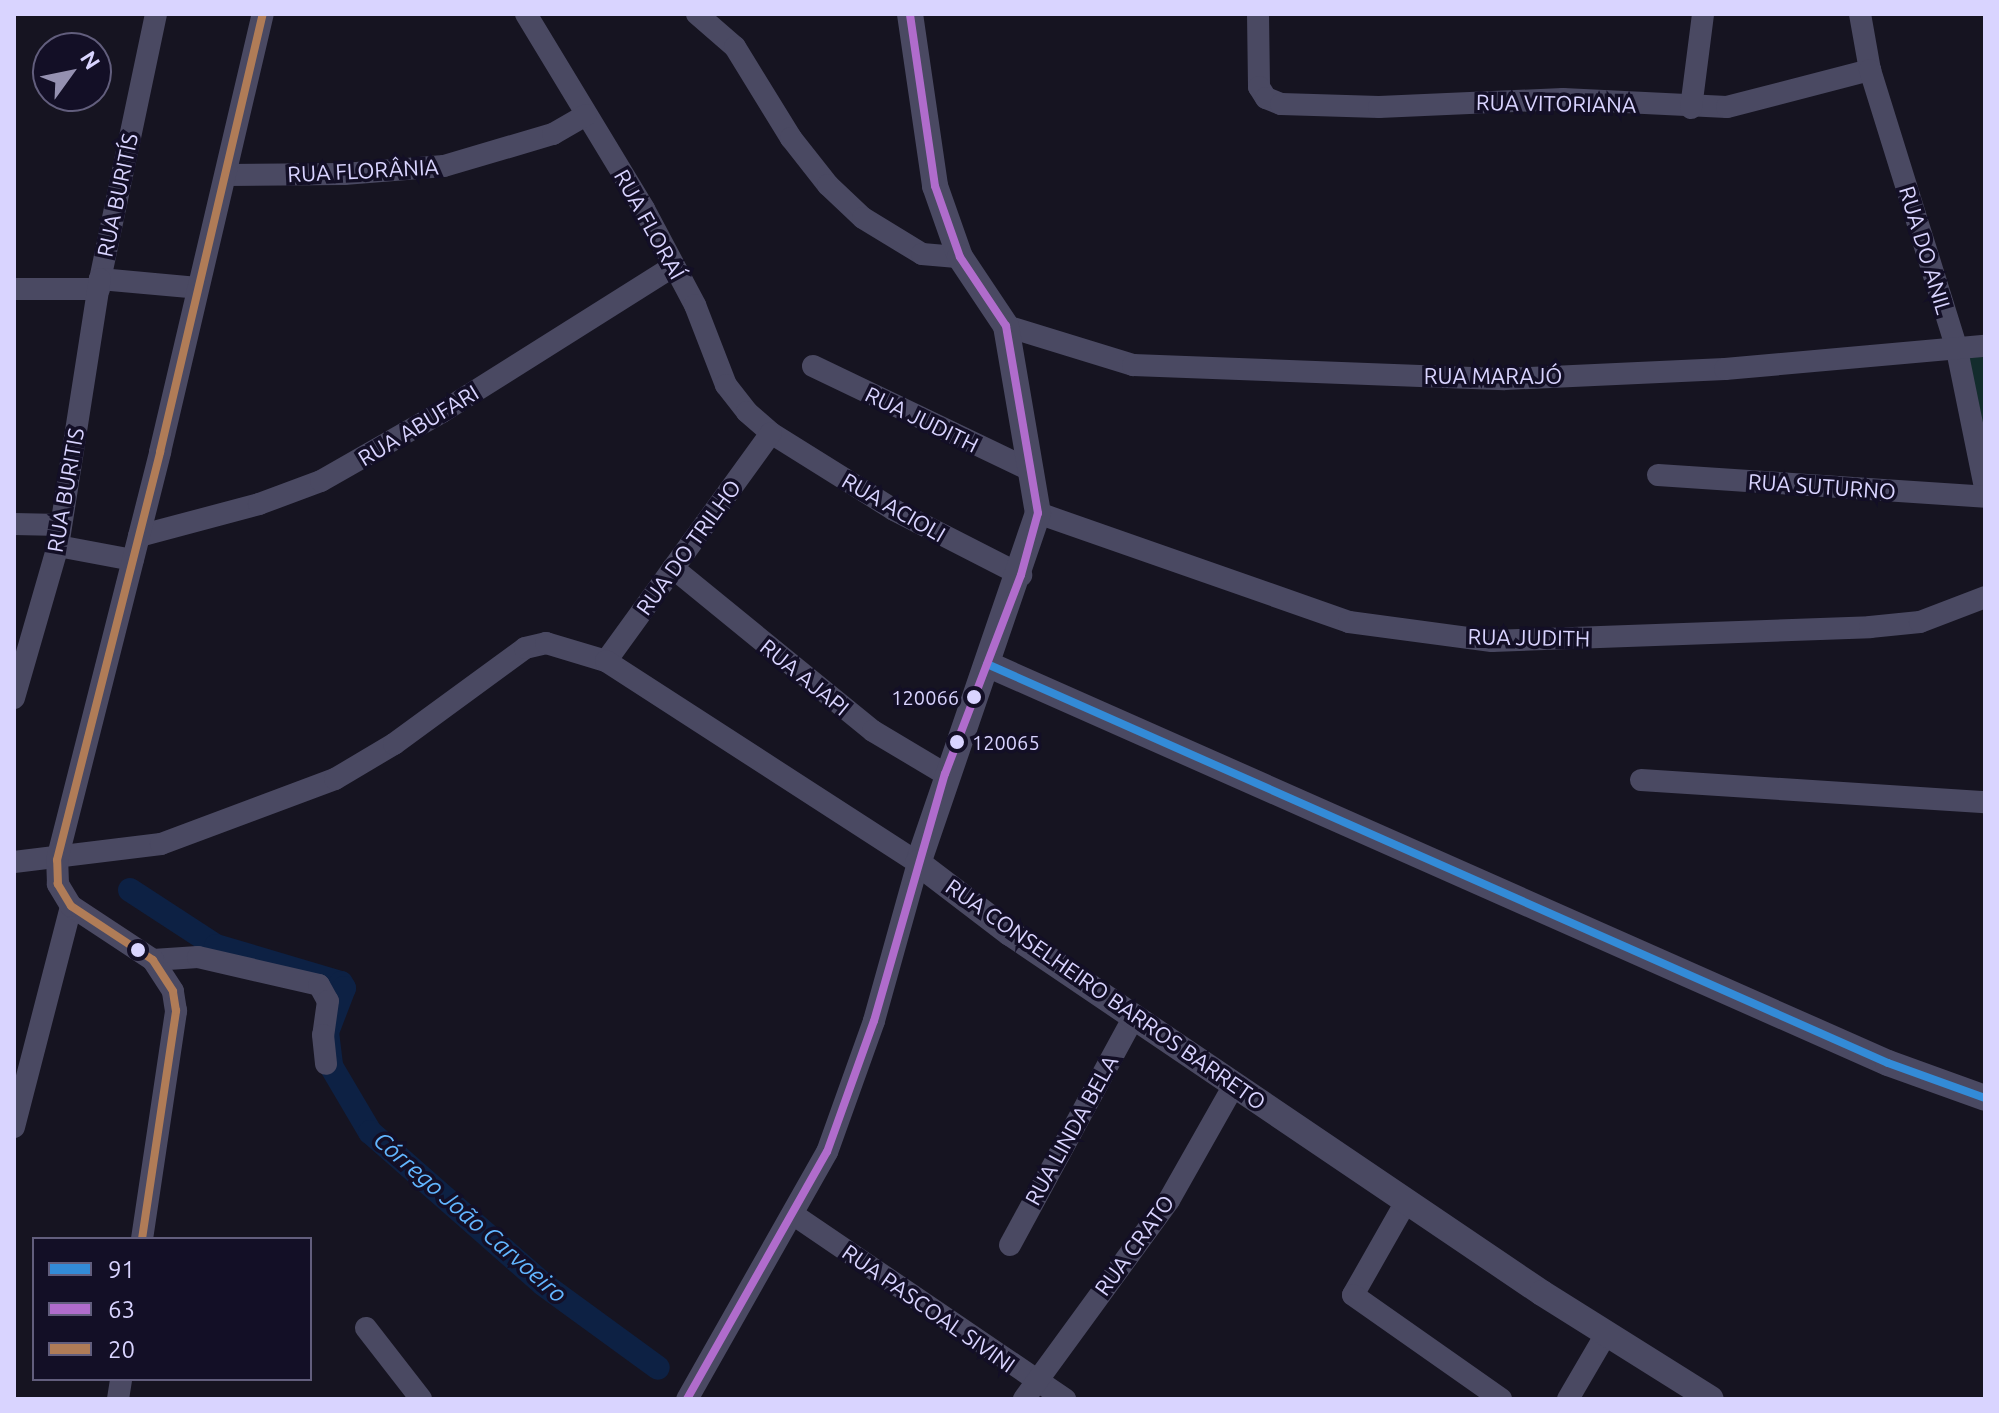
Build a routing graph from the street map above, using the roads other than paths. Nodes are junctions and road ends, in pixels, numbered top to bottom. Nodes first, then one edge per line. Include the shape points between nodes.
1 (156, 14) edge
2 (263, 14) edge
3 (526, 14) edge
4 (697, 14) edge
5 (910, 14) edge
6 (1258, 14) edge
7 (1703, 14) edge
8 (1860, 14) edge
9 (1870, 70) junction
10 (1691, 108) junction
11 (586, 115) junction
12 (226, 175) junction
13 (960, 257) junction
14 (674, 266) junction
15 (100, 284) junction
16 (198, 288) junction
17 (14, 289) edge
18 (1006, 326) junction
19 (1985, 346) edge
20 (1957, 350) junction
21 (813, 366) dead end
22 (771, 433) junction
23 (1032, 471) junction
24 (1658, 475) dead end
25 (1985, 488) edge
26 (1985, 497) edge
27 (1038, 513) junction
28 (14, 524) edge
29 (60, 535) junction
30 (139, 536) junction
31 (133, 560) junction
32 (673, 568) junction
33 (1021, 575) junction
34 (1985, 597) edge
35 (606, 661) junction
36 (987, 664) junction
37 (14, 698) edge
38 (945, 774) junction
39 (1641, 780) dead end
40 (1985, 802) edge
41 (57, 860) junction
42 (14, 862) edge
43 (918, 863) junction
44 (71, 906) junction
45 (153, 960) junction
46 (1134, 1017) junction
47 (326, 1064) dead end
48 (1234, 1085) junction
49 (1985, 1098) edge
50 (14, 1127) edge
51 (1407, 1200) junction
52 (794, 1215) junction
53 (142, 1237) edge
54 (1010, 1245) dead end
55 (366, 1328) dead end
56 (1606, 1334) junction
57 (1029, 1390) edge
58 (696, 1396) edge
59 (421, 1399) edge
60 (1065, 1399) edge
61 (1501, 1399) edge
62 (1568, 1399) edge
63 (1711, 1399) edge

1 - 15 street, RUA BURITÍS
2 - 12 street
3 - 11 street, RUA FLORAÍ
4 - 13 street via 735,47 791,138 863,218 922,254
5 - 13 street via 935,186
6 - 10 street, RUA VITORIANA via 1256,72 1266,98 1281,104 1379,107 1550,99
7 - 10 street
8 - 9 street, RUA DO ANIL
9 - 10 street, RUA VITORIANA via 1758,101
9 - 20 street, RUA DO ANIL
11 - 12 street, RUA FLORÂNIA via 553,134 444,166
11 - 14 street, RUA FLORAÍ
12 - 16 street
13 - 18 street
14 - 22 street, RUA FLORAÍ via 726,385
14 - 30 street, RUA ABUFARI via 428,421 321,481 259,504
15 - 16 street, RUA BURITÍS
15 - 17 street
15 - 29 street, RUA BURITIS
16 - 30 street
18 - 20 street, RUA MARAJÓ via 1133,365 1505,379 1725,369
18 - 23 street
19 - 20 street, RUA MARAJÓ
20 - 25 street, RUA DO ANIL
21 - 23 street, RUA JUDITH
22 - 32 street, RUA DO TRILHO
22 - 33 street, RUA ACIOLI via 894,510
23 - 27 street
24 - 26 street, RUA SUTURNO
27 - 33 street
27 - 34 street, RUA JUDITH via 1349,622 1492,641 1870,627 1920,622
28 - 29 street
29 - 31 street
29 - 37 street, RUA BURITIS
30 - 31 street
31 - 41 street
32 - 35 street, RUA DO TRILHO
32 - 38 street, RUA AJAPI via 873,731
33 - 36 street
35 - 41 street, RUA CONSELHEIRO BARROS BARRETO via 546,643 525,648 394,744 335,779 161,844
35 - 43 street, RUA CONSELHEIRO BARROS BARRETO
36 - 38 street
36 - 49 street via 1888,1063
38 - 43 street
39 - 40 street
41 - 42 street, RUA CONSELHEIRO BARROS BARRETO
41 - 44 street via 58,884
43 - 46 street, RUA CONSELHEIRO BARROS BARRETO
43 - 52 street via 861,1060 827,1152
44 - 45 street
44 - 50 street
45 - 47 street via 198,957 309,982 325,991
45 - 53 street via 169,982 176,1011
46 - 48 street, RUA CONSELHEIRO BARROS BARRETO
46 - 54 street, RUA LINDA BELA
48 - 51 street, RUA CONSELHEIRO BARROS BARRETO
48 - 57 street, RUA CRATO via 1169,1200
51 - 56 street, RUA CONSELHEIRO BARROS BARRETO
51 - 61 street via 1353,1295
52 - 57 street, RUA PASCOAL SIVINI
52 - 58 street
55 - 59 street
56 - 62 street
56 - 63 street, RUA CONSELHEIRO BARROS BARRETO
57 - 60 street, RUA PASCOAL SIVINI

